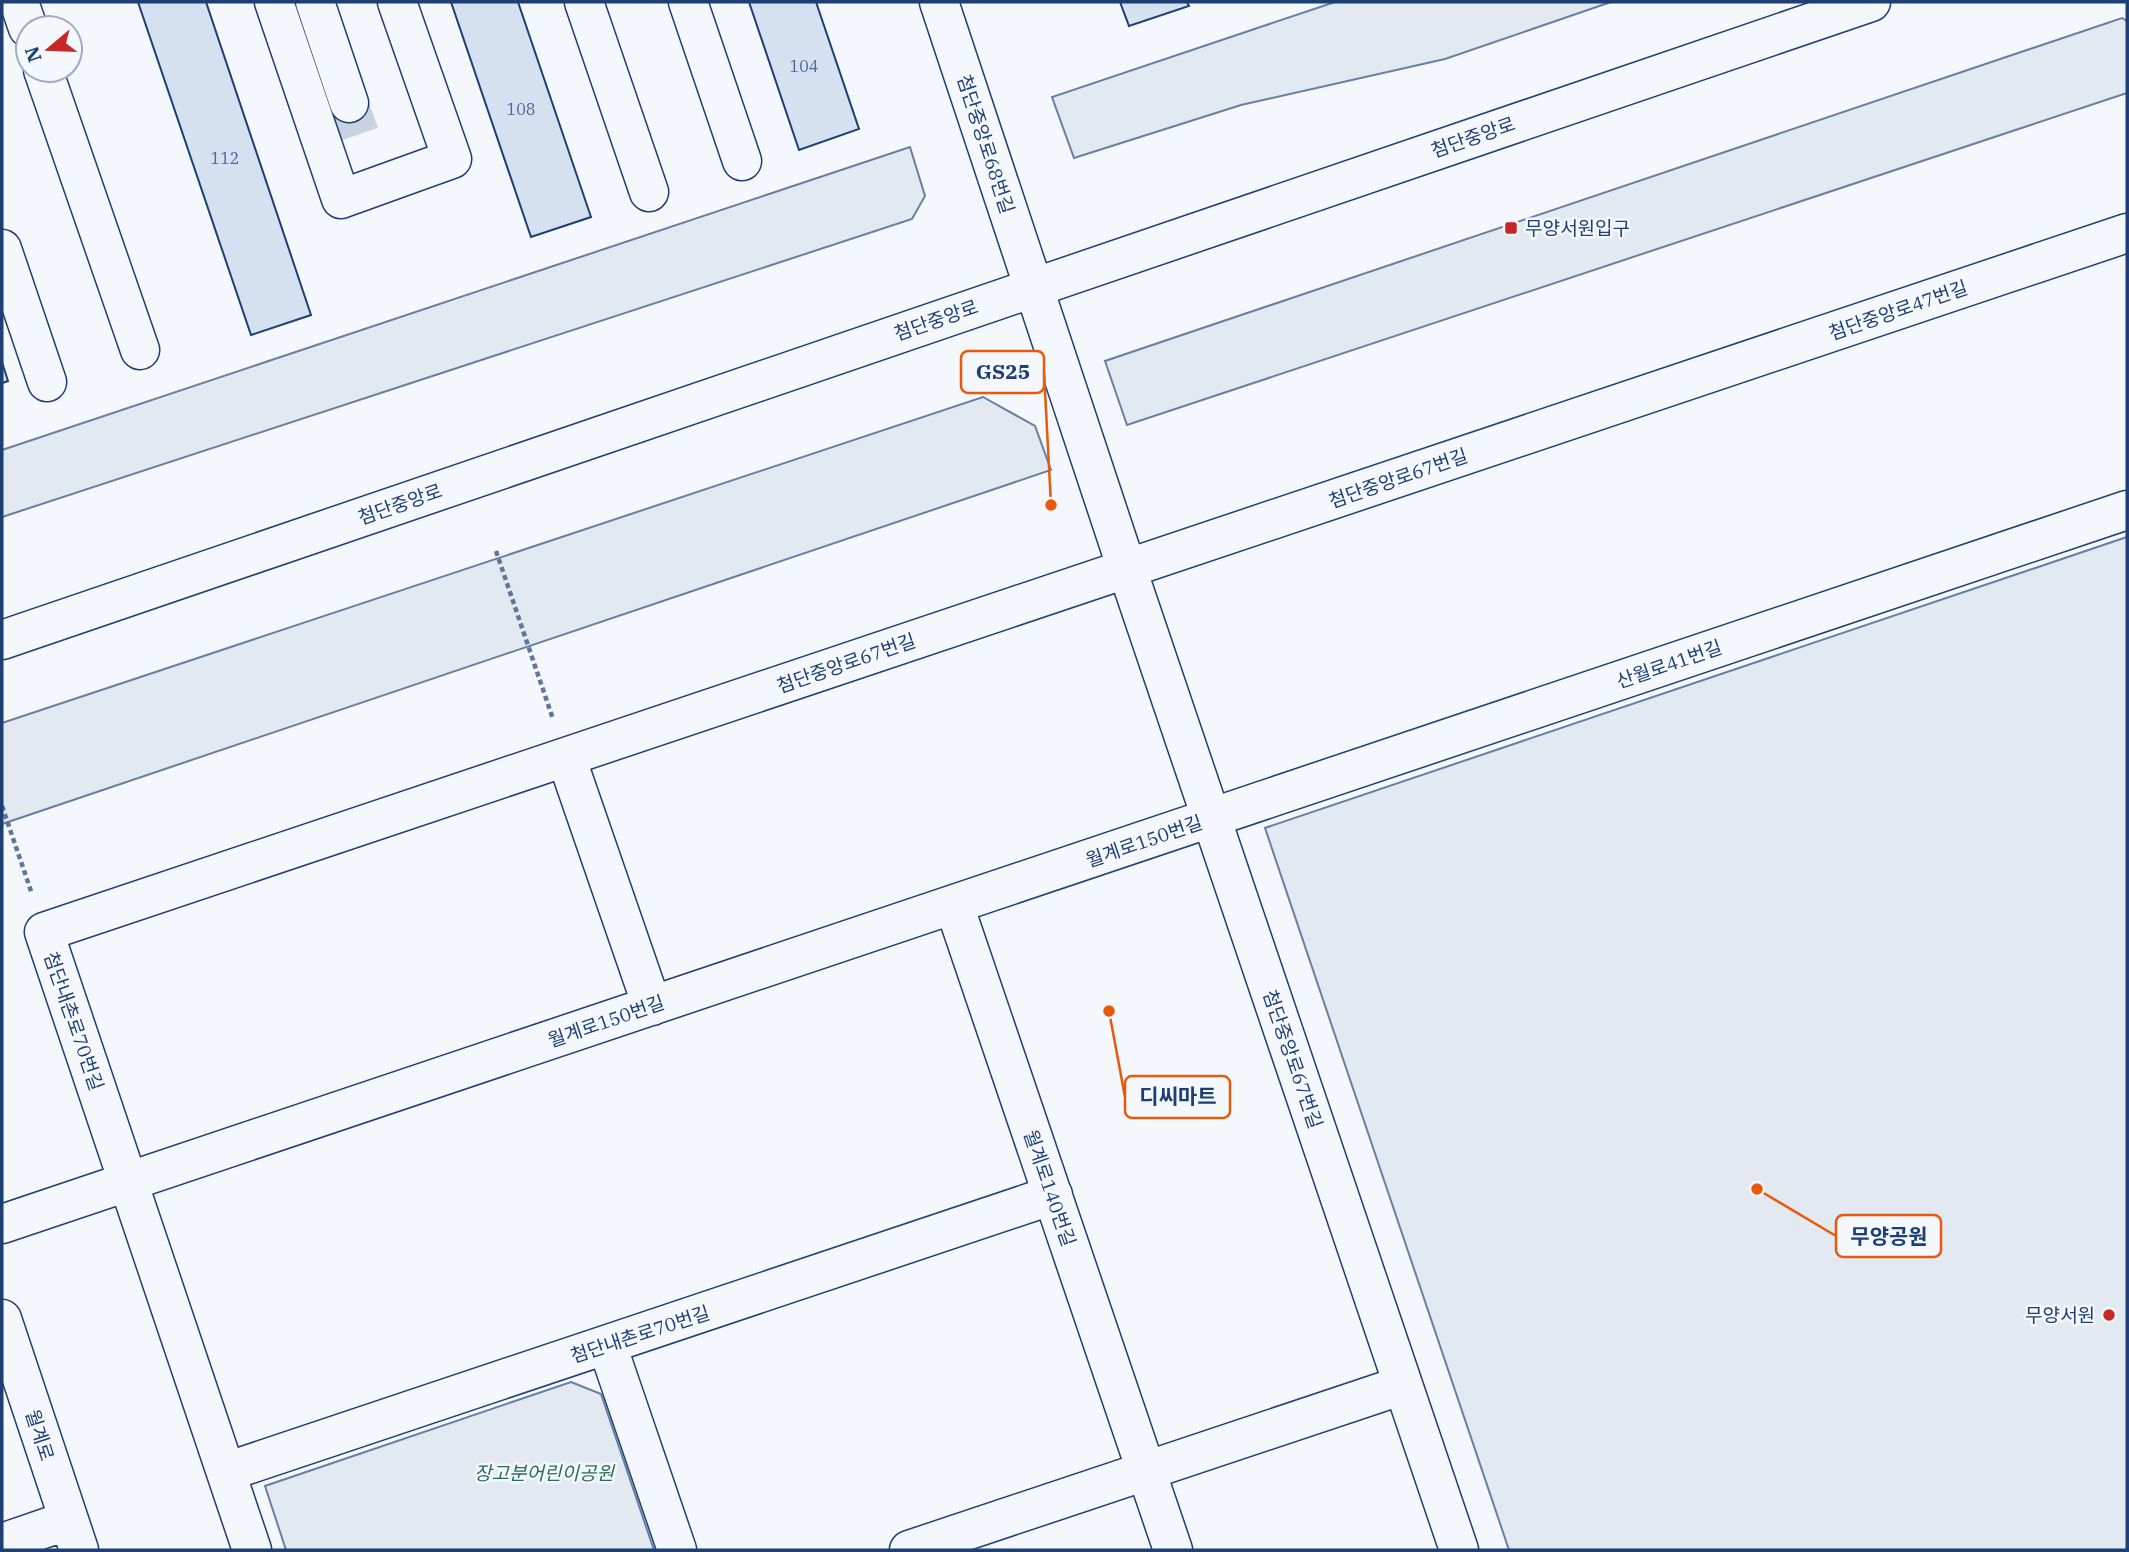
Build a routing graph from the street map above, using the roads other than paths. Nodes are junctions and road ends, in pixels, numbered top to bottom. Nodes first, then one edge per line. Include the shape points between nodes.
1 (274, 2) edge
2 (315, 2) edge
3 (397, 2) edge
4 (584, 2) edge
5 (688, 2) edge
6 (939, 2) edge
7 (1871, 2) edge
8 (48, 84) edge
9 (349, 103) tunnel mouth
10 (742, 161) dead end
11 (649, 192) dead end
12 (2127, 233) edge
13 (2, 249) edge
14 (1033, 287) junction
15 (140, 350) dead end
16 (47, 382) dead end
17 (1669, 387) joint
18 (2127, 510) edge
19 (1127, 569) junction
20 (2, 640) edge
21 (566, 757) junction
22 (1211, 818) junction
23 (954, 905) junction
24 (652, 1006) junction
25 (128, 1182) junction
26 (1053, 1195) junction
27 (2, 1224) edge
28 (2, 1319) edge
29 (607, 1345) junction
30 (1403, 1385) junction
31 (1146, 1471) junction
32 (226, 1472) junction
33 (74, 1535) edge
34 (2, 1543) edge
35 (252, 1550) edge
36 (677, 1550) edge
37 (909, 1550) edge
38 (1173, 1550) edge
39 (1459, 1550) edge

1 - 3 street via 341,199 452,159
2 - 9 street
4 - 11 street
5 - 10 street
6 - 14 street, 첨단중앙로68번길
7 - 14 street, 첨단중앙로
8 - 15 street
12 - 17 street, 첨단중앙로47번길
13 - 16 street
14 - 19 street, 첨단중앙로67번길
14 - 20 street, 첨단중앙로
17 - 19 street, 첨단중앙로67번길
18 - 22 street, 산월로41번길
19 - 21 street, 첨단중앙로67번길
19 - 22 street, 첨단중앙로67번길
21 - 24 street
21 - 25 street, 첨단내촌로70번길 via 44,932
22 - 23 street, 월계로150번길
22 - 30 street, 첨단중앙로67번길
23 - 24 street, 월계로150번길
23 - 26 street, 월계로140번길
24 - 25 street, 월계로150번길
25 - 27 street, 월계로150번길
25 - 32 street, 첨단내촌로70번길
26 - 29 street, 첨단내촌로70번길
26 - 31 street, 월계로140번길
28 - 33 street, 월계로
29 - 32 street, 첨단내촌로70번길
29 - 36 street
30 - 31 street
30 - 39 street, 첨단중앙로67번길
31 - 37 street
31 - 38 street, 월계로140번길
32 - 35 street, 첨단내촌로70번길
33 - 34 street

